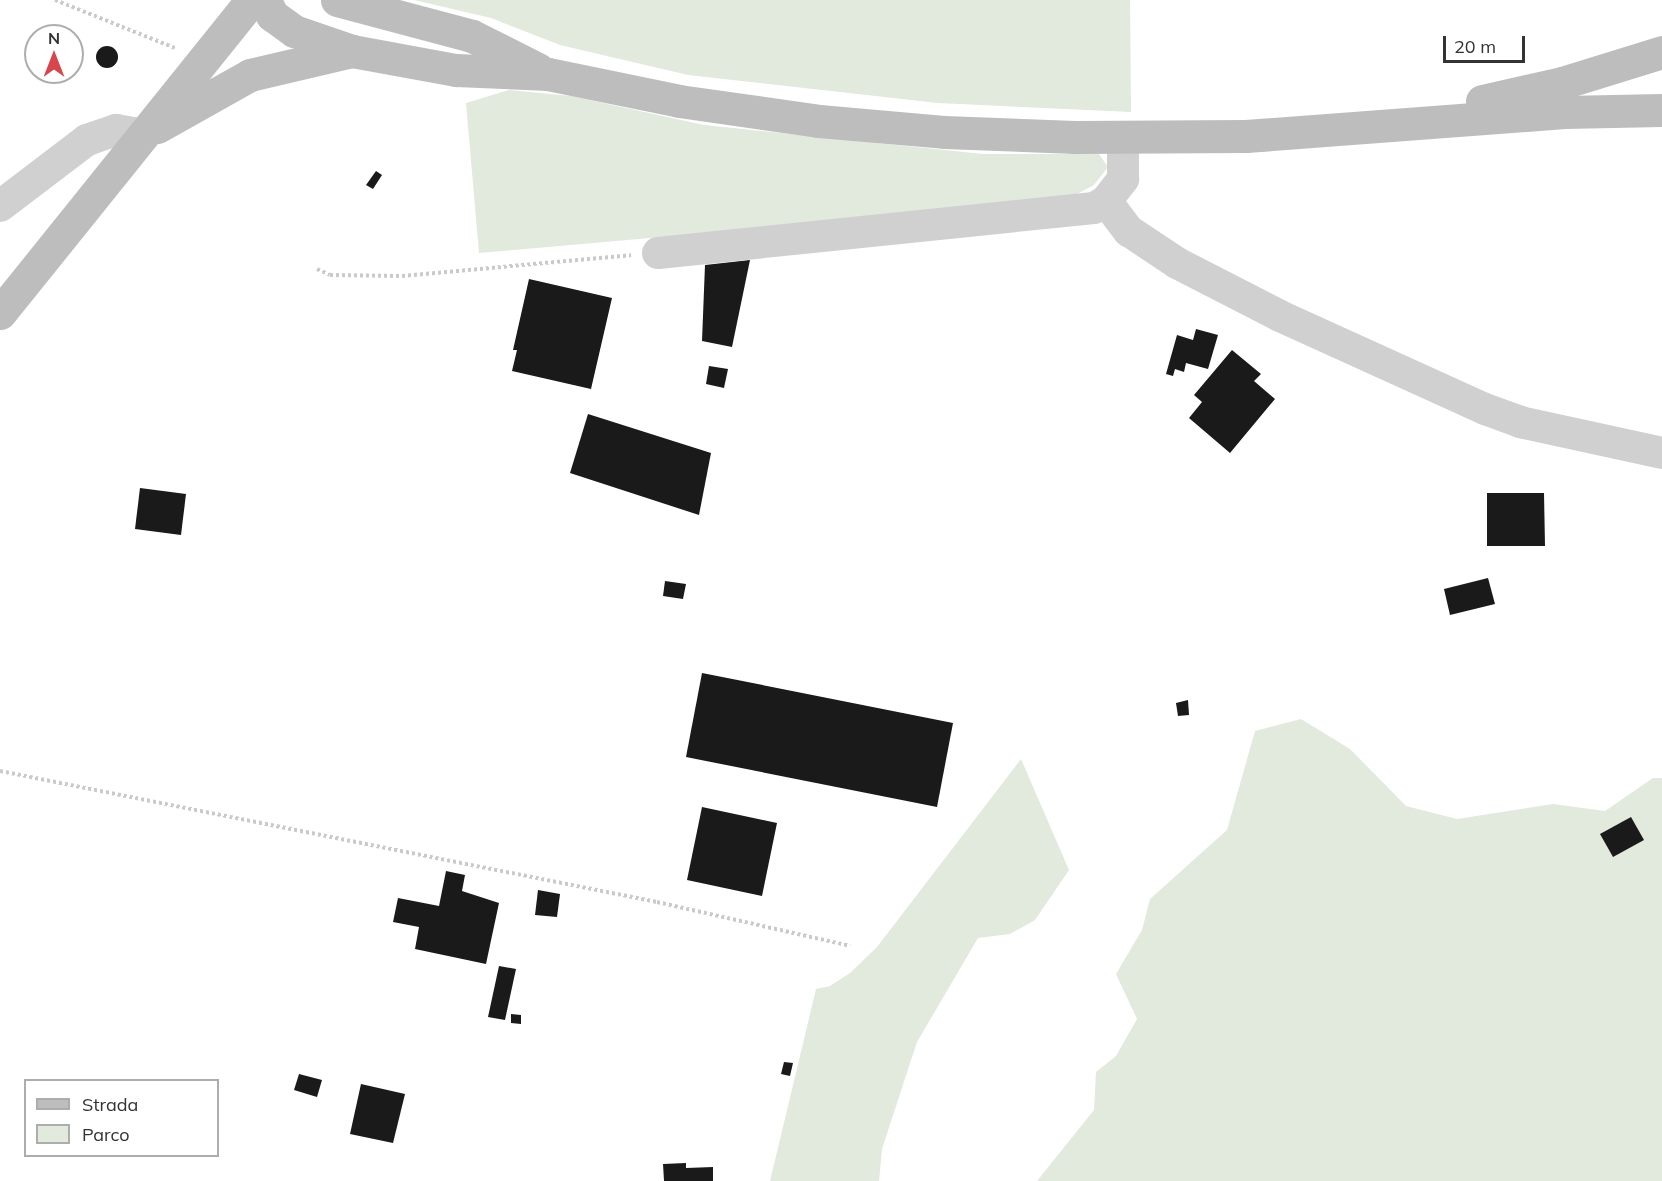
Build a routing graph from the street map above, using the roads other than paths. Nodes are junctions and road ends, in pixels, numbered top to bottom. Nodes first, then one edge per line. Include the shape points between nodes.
1 (252, 0) edge
2 (265, 0) edge
3 (337, 0) edge
4 (375, 7) edge
5 (352, 51) junction
6 (1662, 52) edge
7 (548, 74) junction
8 (1662, 110) edge
9 (1369, 125) junction
10 (144, 135) junction
11 (1123, 137) junction
12 (1106, 201) junction
13 (0, 206) edge
14 (658, 252) road end
15 (0, 314) edge
16 (1662, 453) edge

1 - 10 main road
2 - 5 main road via 272,15 294,31
3 - 4 main road
4 - 7 main road via 472,36
5 - 7 main road via 456,70
5 - 10 main road via 250,75
6 - 9 main road via 1562,83
7 - 11 main road via 679,101 819,121 999,135
8 - 9 main road
9 - 11 main road via 1246,136
10 - 13 street via 116,130 87,140
10 - 15 main road
11 - 12 street via 1123,179
12 - 14 street via 1094,208 1067,213
12 - 16 street via 1129,231 1177,263 1280,316 1520,422

